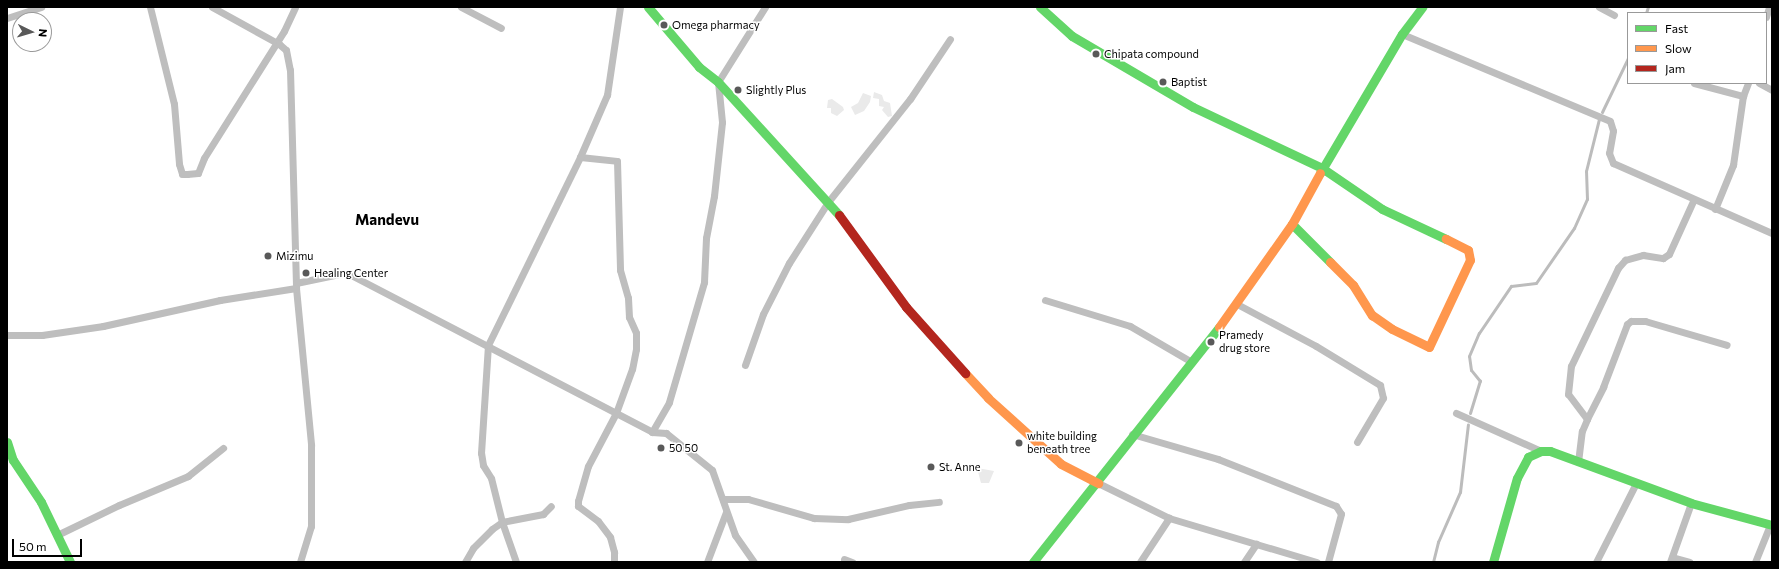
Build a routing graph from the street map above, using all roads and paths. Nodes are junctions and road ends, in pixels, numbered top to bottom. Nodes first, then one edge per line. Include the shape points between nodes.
1 (41, 7) edge
2 (150, 7) edge
3 (212, 7) edge
4 (295, 7) edge
5 (462, 7) edge
6 (620, 7) edge
7 (648, 7) edge
8 (765, 7) edge
9 (1040, 7) edge
10 (1422, 7) edge
11 (1599, 7) edge
12 (1614, 15) dead end
13 (7, 18) edge
14 (501, 28) dead end
15 (1402, 34) junction
16 (950, 39) dead end
17 (276, 42) junction
18 (718, 82) junction
19 (1698, 84) edge
20 (1748, 84) edge
21 (1761, 84) edge
22 (1772, 90) edge
23 (1743, 96) junction
24 (580, 157) junction
25 (1322, 168) junction
26 (1693, 200) junction
27 (828, 202) junction
28 (1715, 209) junction
29 (1292, 224) junction
30 (1772, 233) edge
31 (296, 286) junction
32 (1045, 300) dead end
33 (1237, 304) junction
34 (7, 335) edge
35 (488, 345) junction
36 (1727, 345) dead end
37 (1190, 361) junction
38 (745, 365) dead end
39 (616, 413) junction
40 (1456, 413) dead end
41 (1587, 419) junction
42 (652, 432) junction
43 (1132, 434) junction
44 (7, 442) edge
45 (1357, 442) dead end
46 (223, 448) dead end
47 (1540, 451) junction
48 (1578, 462) junction
49 (1098, 483) junction
50 (1636, 483) junction
51 (722, 499) junction
52 (939, 502) dead end
53 (1691, 503) junction
54 (552, 506) dead end
55 (726, 512) junction
56 (1169, 518) junction
57 (502, 522) junction
58 (1771, 525) edge
59 (57, 535) junction
60 (1256, 544) junction
61 (1290, 558) edge
62 (844, 559) dead end
63 (1671, 560) edge
64 (70, 562) edge
65 (300, 562) edge
66 (465, 562) edge
67 (516, 562) edge
68 (614, 562) edge
69 (707, 562) edge
70 (754, 562) edge
71 (852, 562) edge
72 (1033, 562) edge
73 (1140, 562) edge
74 (1244, 562) edge
75 (1317, 562) edge
76 (1328, 562) edge
77 (1493, 562) edge
78 (1596, 562) edge
79 (1689, 562) edge
80 (1756, 562) edge

1 - 13 street
2 - 17 street via 174,104 178,164 182,174 198,173 204,158
3 - 17 street
4 - 17 street
5 - 14 street
6 - 24 street via 607,96
7 - 18 street via 699,67
8 - 18 street
9 - 25 street via 1072,36 1193,107
10 - 15 street
11 - 12 street
15 - 25 street
15 - 26 street via 1610,121 1613,131 1609,153 1613,163
16 - 27 street via 910,99
17 - 31 street via 286,50 290,70
18 - 27 street
18 - 42 street via 722,122 714,196 706,238 704,282 668,402
19 - 23 street
20 - 23 street
21 - 22 street
23 - 28 street via 1733,165
24 - 35 street
24 - 39 street via 604,158 617,161 618,165 620,270 628,298 629,317 636,333 636,349 632,369
25 - 29 street
25 - 29 street via 1382,209 1468,250 1470,260 1429,347 1392,329 1372,315 1353,285
26 - 28 street
26 - 41 street via 1669,254 1663,258 1643,255 1625,260 1618,268 1569,374 1568,394
27 - 38 street via 789,263 763,314
27 - 49 street via 906,307 988,398 1061,464
28 - 30 street
29 - 33 street
31 - 34 street via 103,326 42,335
31 - 35 street via 339,274 349,274
31 - 65 street via 312,445 311,526
32 - 37 street via 1130,326
33 - 37 street
33 - 45 street via 1316,346 1380,385 1383,398
35 - 39 street
35 - 57 street via 481,453 483,464 491,478
36 - 41 street via 1645,321 1631,321 1627,324 1603,387
37 - 43 street
39 - 42 street
39 - 68 street via 588,466 578,506 598,521 610,537
40 - 47 street
41 - 48 street via 1582,431
42 - 51 street via 666,433 712,470
43 - 49 street
43 - 76 street via 1218,459 1336,506 1341,514
44 - 59 street via 13,460 40,502
46 - 59 street via 188,476
47 - 48 street
47 - 77 street via 1528,457 1517,478
48 - 50 street
49 - 56 street
49 - 72 street
50 - 53 street
50 - 78 street
51 - 52 street via 748,499 814,518 848,519 903,506
51 - 55 street
53 - 58 street
53 - 63 street
54 - 57 street via 542,514
55 - 69 street
55 - 70 street via 735,535
56 - 60 street
56 - 73 street
57 - 66 street via 473,548
57 - 67 street
58 - 80 street
59 - 64 street
60 - 61 street
60 - 74 street
61 - 75 street
62 - 71 street
63 - 79 street

